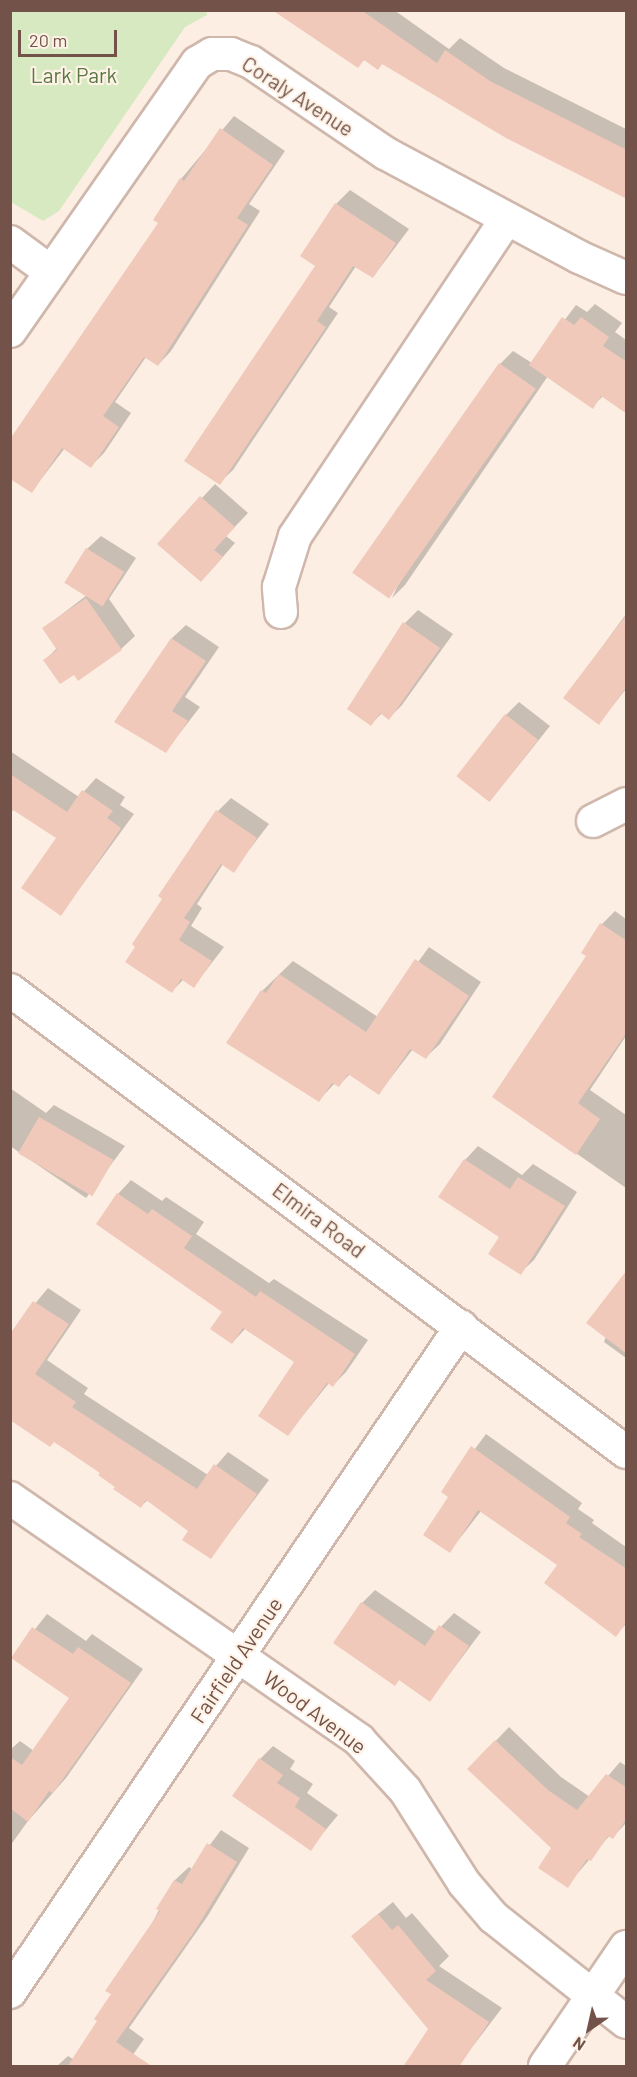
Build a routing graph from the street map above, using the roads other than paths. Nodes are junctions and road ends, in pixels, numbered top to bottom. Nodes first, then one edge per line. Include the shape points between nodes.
1 (507, 220) junction
2 (10, 242) edge
3 (51, 272) junction
4 (627, 278) edge
5 (10, 332) edge
6 (281, 612) dead end
7 (627, 804) edge
8 (593, 821) dead end
9 (10, 990) edge
10 (461, 1327) junction
11 (627, 1452) edge
12 (10, 1498) edge
13 (240, 1655) junction
14 (627, 1947) edge
15 (10, 1992) edge
16 (593, 1996) junction
17 (627, 2022) edge
18 (545, 2067) edge

1 - 3 street, Coraly Avenue via 385,153 251,62 231,54 212,54 197,63
1 - 4 street, Coraly Avenue
1 - 6 street via 295,536 279,586
2 - 3 street
3 - 5 street, Coraly Avenue
7 - 8 street
9 - 10 street, Elmira Road
10 - 11 street, Elmira Road
10 - 13 street, Fairfield Avenue
12 - 13 street, Wood Avenue
13 - 15 street, Fairfield Avenue
13 - 16 street, Wood Avenue via 358,1740 405,1790 464,1883 493,1917
14 - 16 street
16 - 17 street, Wood Avenue
16 - 18 street

